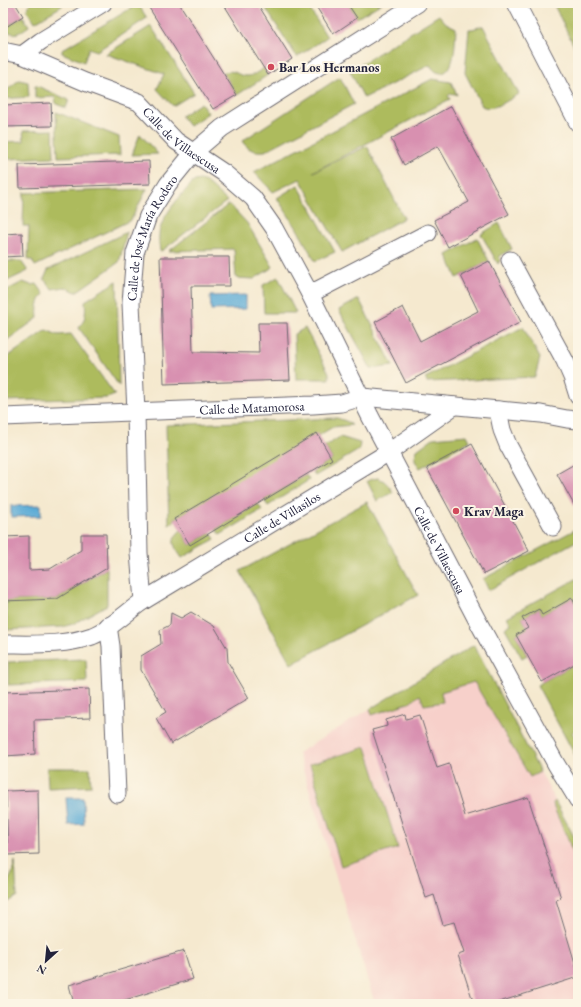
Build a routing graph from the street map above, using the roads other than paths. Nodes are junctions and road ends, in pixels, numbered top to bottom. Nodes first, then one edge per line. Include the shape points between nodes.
1 (103, 3) edge
2 (418, 3) edge
3 (516, 3) edge
4 (3, 51) edge
5 (22, 55) junction
6 (578, 122) edge
7 (194, 152) junction
8 (428, 233) dead end
9 (510, 260) dead end
10 (310, 294) junction
11 (578, 396) edge
12 (362, 397) junction
13 (454, 406) junction
14 (498, 410) junction
15 (136, 412) junction
16 (3, 417) edge
17 (578, 420) edge
18 (389, 452) junction
19 (553, 527) dead end
20 (143, 601) junction
21 (108, 626) junction
22 (3, 644) edge
23 (117, 794) dead end
24 (578, 800) edge

1 - 5 street
2 - 7 street, Calle de José María Rodero via 222,128
3 - 6 street
4 - 5 street, Calle de Villaescusa
5 - 7 street, Calle de Villaescusa via 139,102 166,132
7 - 10 street, Calle de Villaescusa via 253,198 274,228
7 - 15 street, Calle de José María Rodero via 168,184 148,216 135,253 131,303
8 - 10 street
9 - 11 street via 565,361
10 - 12 street, Calle de Villaescusa
12 - 13 street, Calle de Matamorosa
12 - 15 street, Calle de Matamorosa via 342,403 313,406
12 - 18 street, Calle de Villaescusa
13 - 14 street, Calle de Matamorosa
13 - 18 street, Calle de Villasilos
14 - 17 street, Calle de Matamorosa
14 - 19 street via 508,446
15 - 16 street, Calle de Matamorosa
15 - 20 street, Calle de José María Rodero via 139,554
18 - 20 street, Calle de Villasilos
18 - 24 street, Calle de Villaescusa via 508,676
20 - 21 street, Calle de Villasilos
21 - 22 street, Calle de Villasilos via 93,635 68,642
21 - 23 street

